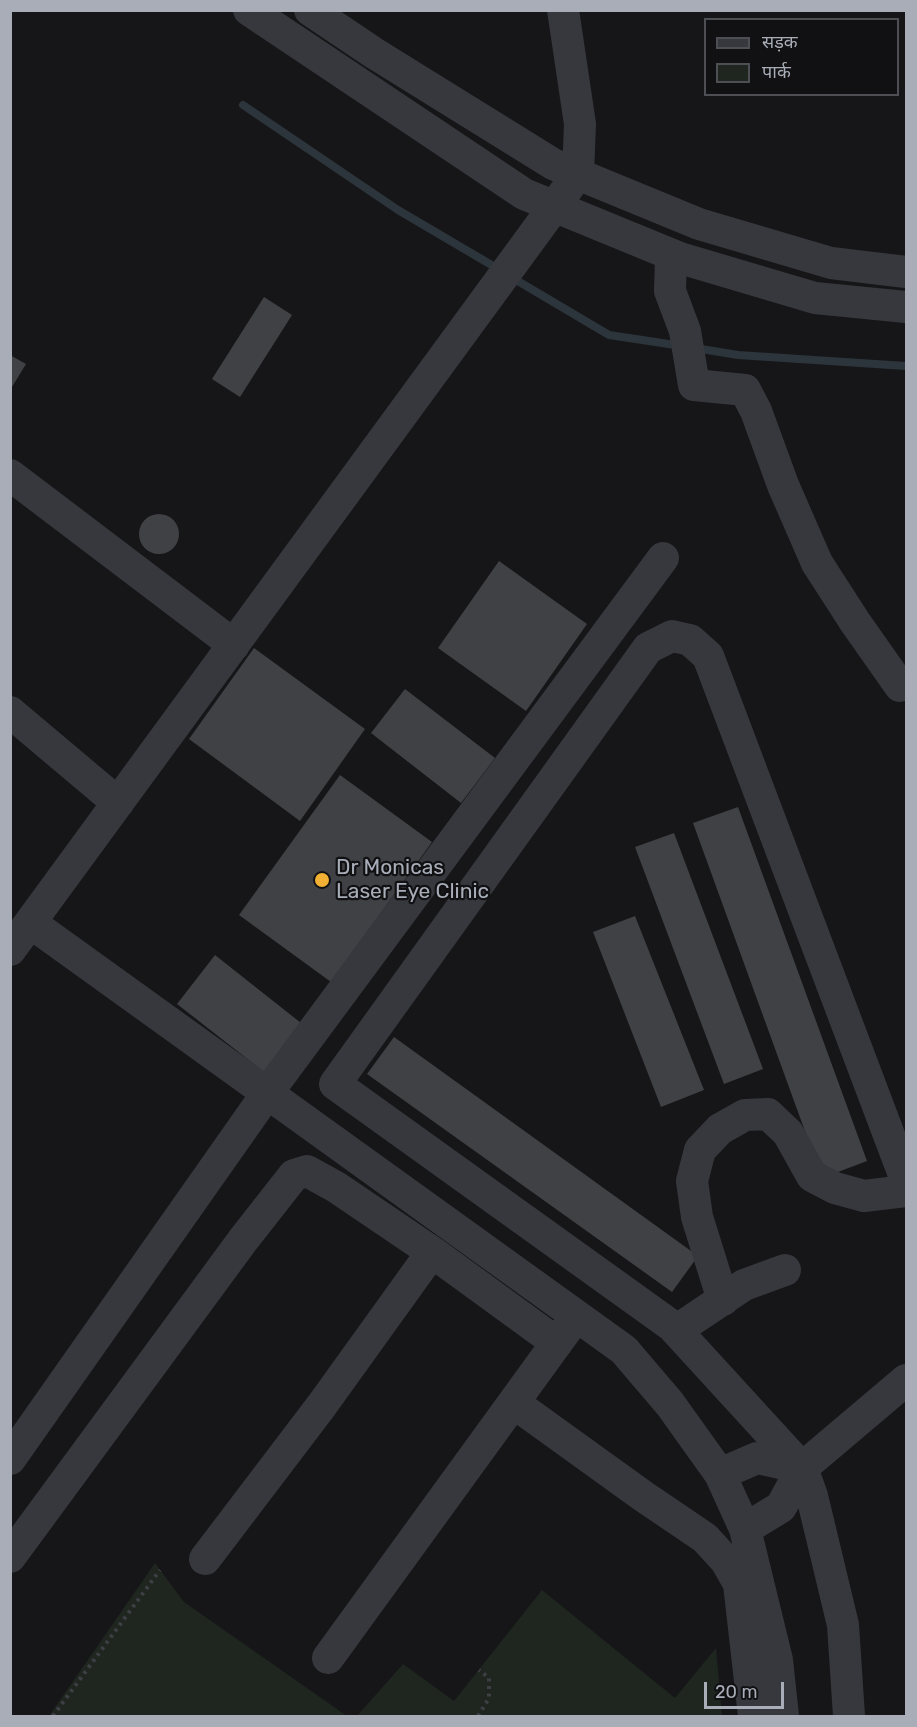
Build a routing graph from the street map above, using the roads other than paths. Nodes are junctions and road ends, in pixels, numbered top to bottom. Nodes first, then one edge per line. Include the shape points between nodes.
1 (249, 10) edge
2 (563, 10) edge
3 (324, 14) edge
4 (578, 174) junction
5 (555, 207) junction
6 (671, 255) junction
7 (906, 272) edge
8 (906, 307) edge
9 (10, 475) edge
10 (663, 558) dead end
11 (234, 645) junction
12 (904, 692) edge
13 (10, 712) edge
14 (118, 803) junction
15 (31, 923) junction
16 (10, 950) edge
17 (268, 1092) junction
18 (906, 1180) edge
19 (906, 1191) edge
20 (432, 1252) junction
21 (785, 1270) dead end
22 (723, 1300) junction
23 (577, 1316) junction
24 (677, 1330) junction
25 (557, 1343) junction
26 (906, 1380) edge
27 (514, 1403) junction
28 (10, 1459) edge
29 (802, 1468) junction
30 (720, 1474) junction
31 (745, 1529) junction
32 (10, 1557) edge
33 (205, 1559) dead end
34 (328, 1658) dead end
35 (754, 1716) edge
36 (783, 1716) edge
37 (849, 1716) edge

1 - 5 street via 524,194
2 - 4 street via 580,123
3 - 4 street via 374,53 553,164
4 - 5 street
4 - 7 street via 699,224 831,263
5 - 6 street
5 - 11 street
6 - 8 street via 816,298
6 - 12 street via 670,291 685,331 694,385 745,390 817,563
9 - 11 street
10 - 17 street
11 - 14 street
13 - 14 street
14 - 15 street
15 - 16 street
15 - 17 street
17 - 23 street
17 - 28 street
18 - 24 street via 708,656 690,640 672,636 648,648 335,1084
19 - 22 street via 864,1196 812,1176 788,1133 768,1114 745,1115 720,1129 700,1150 692,1181 697,1217
20 - 25 street
20 - 32 street via 336,1187 308,1172 294,1175
20 - 33 street
21 - 22 street via 744,1285
22 - 24 street
23 - 25 street
23 - 30 street via 624,1350 670,1404
24 - 29 street
25 - 27 street
26 - 29 street
27 - 34 street
27 - 35 street via 705,1538 726,1561 739,1584
29 - 30 street via 757,1458
29 - 31 street via 781,1507
29 - 37 street via 843,1625
30 - 31 street
31 - 36 street via 777,1660

